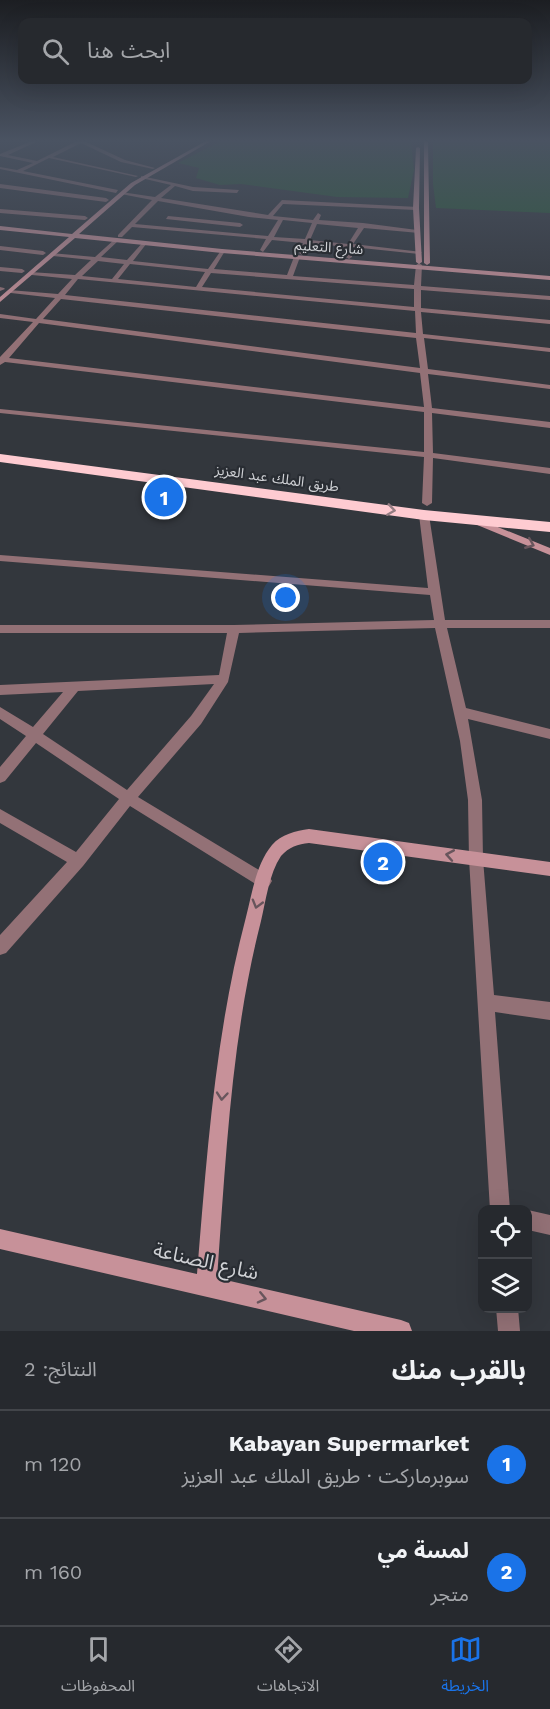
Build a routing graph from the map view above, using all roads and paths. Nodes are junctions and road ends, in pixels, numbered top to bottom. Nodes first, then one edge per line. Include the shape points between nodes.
1 (102, 203) edge
2 (110, 203) edge
3 (152, 203) edge
4 (171, 203) edge
5 (281, 203) edge
6 (306, 203) edge
7 (416, 203) edge
8 (424, 203) edge
9 (325, 204) junction
10 (180, 205) junction
11 (416, 208) junction
12 (0, 211) edge
13 (249, 215) junction
14 (269, 217) junction
15 (85, 218) junction
16 (168, 218) junction
17 (282, 218) junction
18 (314, 221) junction
19 (132, 225) junction
20 (240, 225) junction
21 (363, 225) junction
22 (0, 226) edge
23 (159, 227) junction
24 (417, 232) junction
25 (71, 233) junction
26 (231, 235) junction
27 (118, 238) junction
28 (272, 238) junction
29 (145, 241) junction
30 (308, 242) junction
31 (349, 246) junction
32 (0, 248) edge
33 (221, 249) junction
34 (263, 250) junction
35 (419, 252) junction
36 (43, 253) junction
37 (53, 254) junction
38 (299, 255) junction
39 (349, 256) junction
40 (98, 258) junction
41 (128, 261) junction
42 (422, 263) junction
43 (0, 268) edge
44 (22, 271) junction
45 (210, 271) junction
46 (32, 273) junction
47 (550, 276) edge
48 (77, 277) junction
49 (289, 277) junction
50 (115, 283) junction
51 (417, 287) junction
52 (1, 289) edge
53 (11, 291) junction
54 (60, 297) junction
55 (190, 298) junction
56 (550, 298) edge
57 (0, 300) edge
58 (418, 310) junction
59 (0, 316) edge
60 (37, 320) junction
61 (550, 322) edge
62 (420, 337) junction
63 (550, 350) edge
64 (1, 360) edge
65 (424, 371) junction
66 (550, 387) edge
67 (5, 412) edge
68 (429, 412) junction
69 (0, 423) edge
70 (550, 425) edge
71 (0, 448) edge
72 (428, 455) junction
73 (0, 458) edge
74 (550, 471) edge
75 (425, 509) junction
76 (550, 516) edge
77 (472, 520) junction
78 (550, 527) edge
79 (550, 552) edge
80 (0, 558) edge
81 (435, 592) junction
82 (441, 624) junction
83 (550, 624) edge
84 (0, 629) edge
85 (234, 629) junction
86 (224, 679) junction
87 (73, 688) junction
88 (0, 690) edge
89 (0, 712) edge
90 (462, 712) junction
91 (33, 734) junction
92 (550, 734) edge
93 (0, 777) edge
94 (128, 798) junction
95 (0, 814) edge
96 (476, 859) junction
97 (78, 861) junction
98 (550, 869) edge
99 (264, 881) junction
100 (0, 947) edge
101 (486, 1002) junction
102 (550, 1011) edge
103 (500, 1205) edge
104 (532, 1221) edge
105 (550, 1225) edge
106 (0, 1239) edge
107 (206, 1285) junction
108 (507, 1313) edge
109 (401, 1331) edge
110 (508, 1331) edge

1 - 15 street
2 - 25 street
3 - 19 street
4 - 10 street
5 - 14 street
6 - 9 street
7 - 11 street
8 - 42 street
9 - 11 street
9 - 18 street
10 - 13 street
10 - 16 street
11 - 24 street
12 - 15 street
13 - 14 street
13 - 20 street
14 - 17 street
15 - 25 street
16 - 20 street
16 - 23 street
17 - 18 street
17 - 28 street
18 - 21 street
18 - 30 street
19 - 23 street
19 - 27 street
20 - 26 street
21 - 24 street
21 - 31 street
22 - 25 street, شارع التعليم
23 - 26 street
23 - 29 street
24 - 35 street
25 - 27 street, شارع التعليم
25 - 36 street
25 - 37 street
26 - 28 street
26 - 33 street
27 - 29 street, شارع التعليم
27 - 40 street
28 - 30 street
28 - 34 street
29 - 33 street, شارع التعليم
29 - 41 street
30 - 31 street
30 - 38 street
31 - 35 street
31 - 39 street
32 - 36 street
33 - 34 street, شارع التعليم
33 - 38 street, شارع التعليم
33 - 45 street
34 - 38 street, شارع التعليم
35 - 42 street
36 - 44 street
37 - 40 street
37 - 46 street
38 - 39 street, شارع التعليم
38 - 42 street, شارع التعليم
38 - 49 street
39 - 42 street, شارع التعليم
40 - 41 street
40 - 48 street
41 - 45 street
41 - 50 street
42 - 47 street, شارع التعليم
42 - 51 street
43 - 44 street
44 - 52 street
45 - 49 street
45 - 55 street
46 - 48 street
46 - 53 street
48 - 50 street
48 - 54 street
49 - 51 street
50 - 55 street
51 - 56 street
51 - 58 street
53 - 54 street
53 - 57 street
54 - 55 street
54 - 60 street
55 - 58 street
55 - 62 street
58 - 61 street
58 - 62 street
59 - 60 street
60 - 64 street
60 - 65 street
62 - 63 street
62 - 65 street
64 - 68 street
65 - 66 street
65 - 68 street
67 - 69 street
67 - 72 street
68 - 70 street
68 - 72 street
71 - 75 highway, طريق الملك عبد العزيز
72 - 74 street
72 - 75 street
73 -> 75 highway, طريق الملك عبد العزيز
75 - 76 highway, طريق الملك عبد العزيز
75 - 77 highway, طريق الملك عبد العزيز
75 - 81 street
77 - 78 highway, طريق الملك عبد العزيز
77 -> 79 street
80 - 81 street
81 - 82 street
82 - 83 street
82 - 85 street
82 - 90 street
84 - 85 street
85 - 86 street
86 - 87 street
86 - 94 street via 196,720
87 - 88 street
87 - 91 street
89 - 91 street
90 - 92 street
90 - 96 street
91 - 93 street
91 - 94 street
94 - 97 street
94 - 99 street
95 - 97 street
96 - 98 street
96 -> 99 street via 309,836 294,838 281,846 271,859
96 - 101 street
97 - 100 street
99 -> 107 street via 251,925 225,1068
101 - 102 street
101 - 103 street
104 - 105 street
106 - 107 street, شارع الصناعة
107 -> 109 street, شارع الصناعة
108 - 110 street

